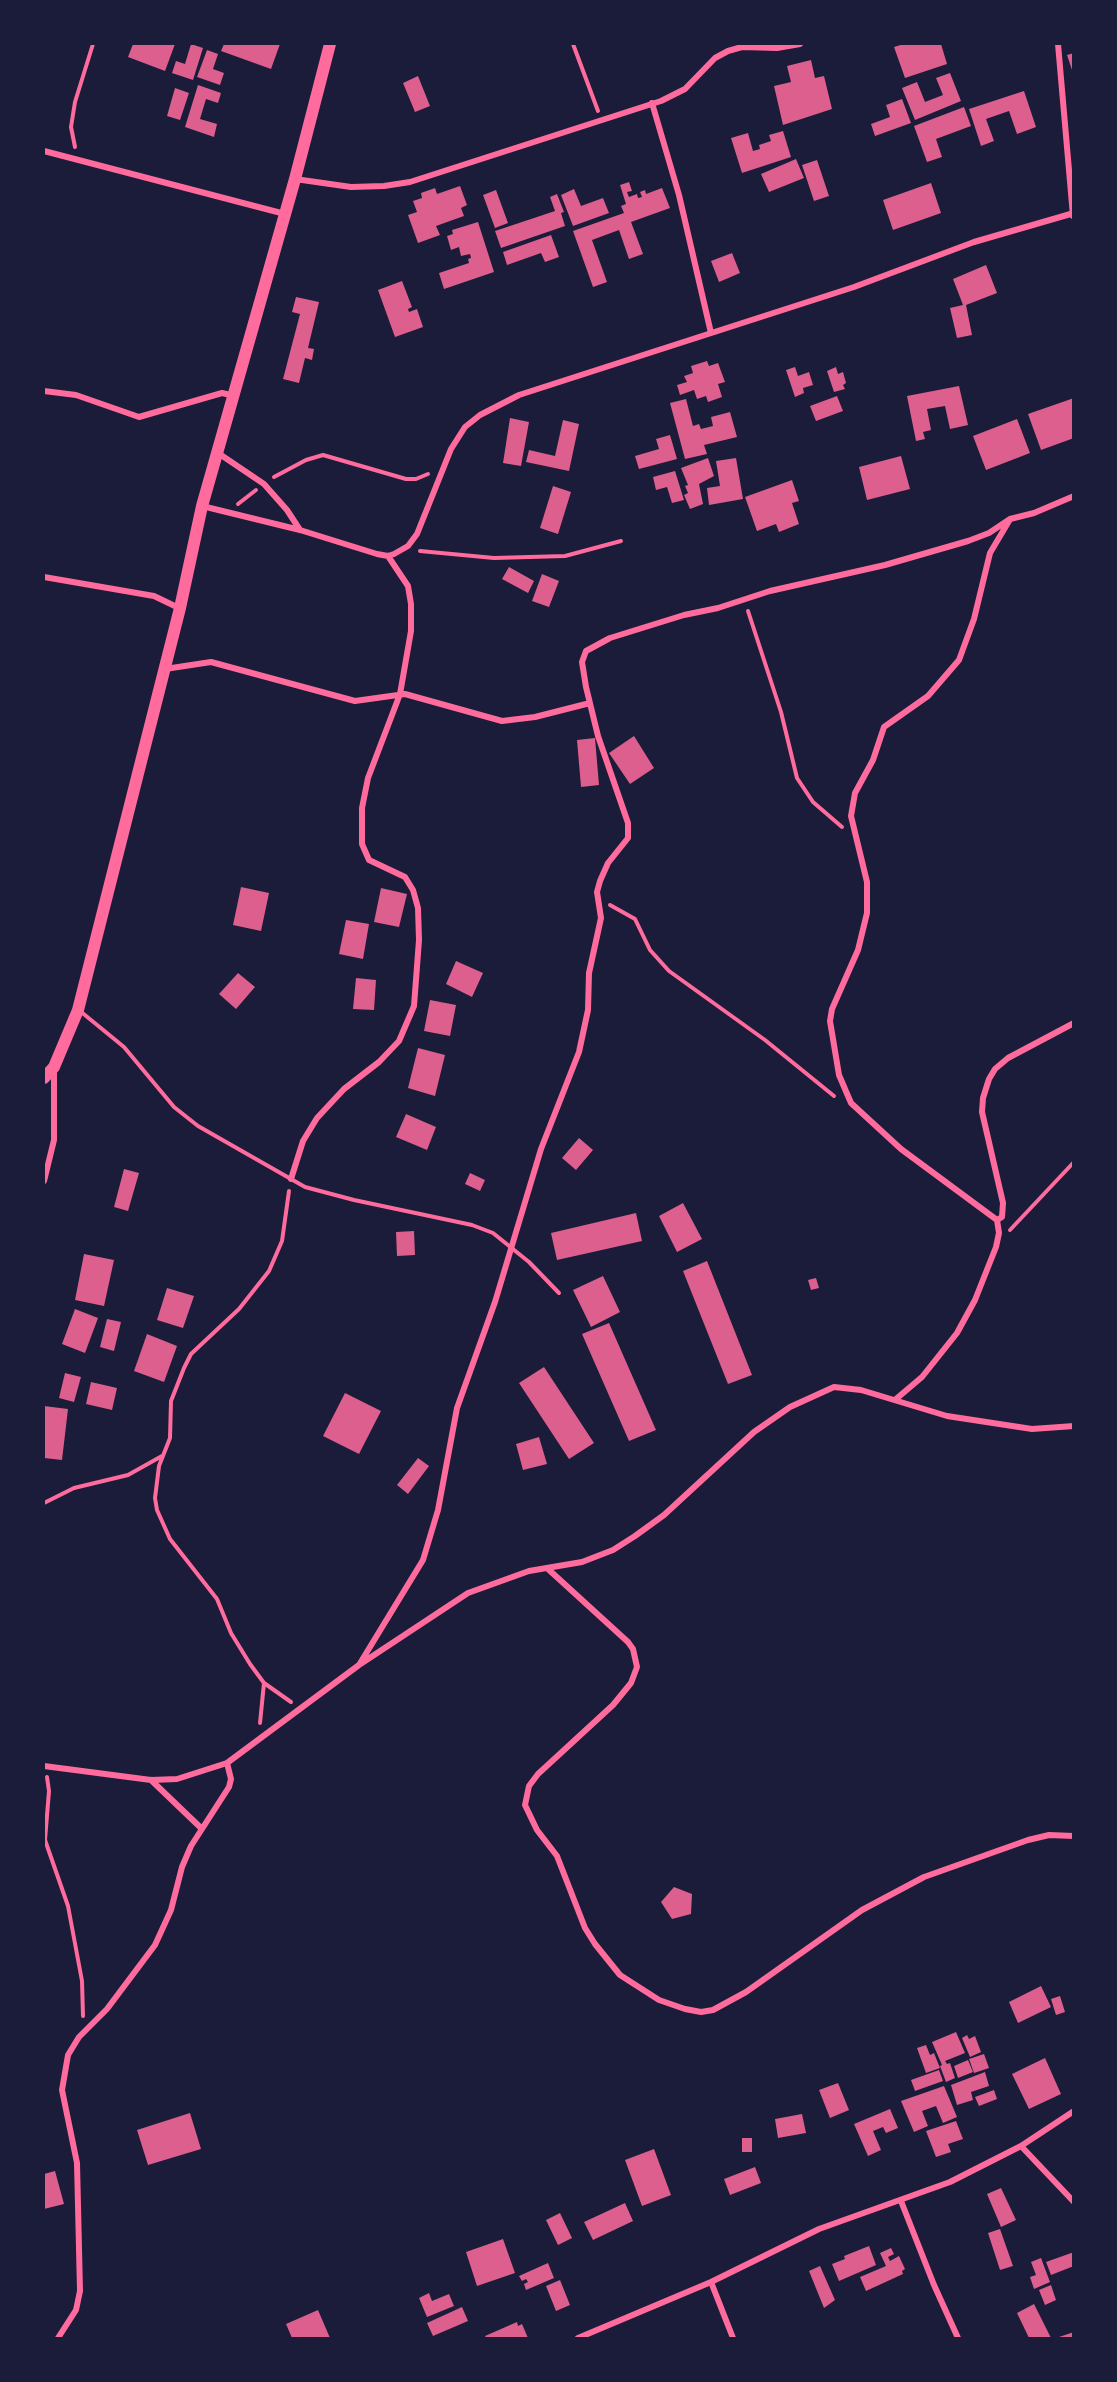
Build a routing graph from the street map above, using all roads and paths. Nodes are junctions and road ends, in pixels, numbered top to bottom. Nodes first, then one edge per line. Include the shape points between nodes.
1 (93, 44) edge
2 (330, 44) edge
3 (573, 44) edge
4 (800, 44) edge
5 (1058, 44) edge
6 (652, 103) junction
7 (602, 120) junction
8 (44, 151) edge
9 (78, 159) junction
10 (296, 179) junction
11 (285, 214) junction
12 (1073, 215) edge
13 (711, 333) junction
14 (44, 391) edge
15 (235, 396) junction
16 (218, 453) junction
17 (444, 465) junction
18 (264, 484) junction
19 (1074, 496) edge
20 (202, 506) junction
21 (228, 512) junction
22 (1010, 519) junction
23 (300, 530) junction
24 (621, 540) dead end
25 (401, 550) junction
26 (387, 556) junction
27 (44, 576) edge
28 (746, 598) junction
29 (180, 608) junction
30 (164, 669) junction
31 (400, 694) junction
32 (590, 703) junction
33 (853, 831) junction
34 (600, 903) junction
35 (78, 1010) junction
36 (1074, 1023) edge
37 (54, 1067) junction
38 (44, 1078) edge
39 (851, 1103) junction
40 (1074, 1162) edge
41 (291, 1179) junction
42 (44, 1181) edge
43 (997, 1220) junction
44 (511, 1246) junction
45 (996, 1247) junction
46 (559, 1293) dead end
47 (896, 1399) junction
48 (1074, 1426) edge
49 (164, 1455) junction
50 (44, 1503) edge
51 (548, 1569) junction
52 (359, 1665) junction
53 (264, 1683) junction
54 (306, 1703) junction
55 (260, 1738) junction
56 (227, 1763) junction
57 (44, 1767) edge
58 (151, 1780) junction
59 (201, 1828) junction
60 (1074, 1836) edge
61 (79, 2037) junction
62 (1074, 2110) edge
63 (1021, 2146) junction
64 (901, 2201) junction
65 (1074, 2202) edge
66 (711, 2282) junction
67 (58, 2338) edge
68 (578, 2338) edge
69 (733, 2338) edge
70 (958, 2338) edge

1 - 9 path via 72,116
2 - 10 main road
3 - 7 path
4 - 6 street via 777,48 742,46 728,51 715,58 685,89
5 - 12 street
6 - 7 street
6 - 13 street via 680,195
7 - 10 street via 410,182 351,187
8 - 9 street
9 - 11 street
10 - 11 main road
11 - 15 main road
12 - 13 street via 974,242 854,287
13 - 17 street via 519,395 472,420 457,438
14 - 15 street via 76,395 139,417 222,393
15 - 16 main road
16 - 18 street
16 - 20 main road
17 - 18 path via 411,480 318,456
17 - 25 street via 417,534
18 - 21 path
18 - 23 street
19 - 22 street
20 - 21 street
20 - 29 main road
21 - 23 street
22 - 28 street via 989,533 932,553
22 - 33 street via 990,553 959,660 928,696 881,732 873,760 855,793
23 - 26 street
24 - 25 path via 566,556 494,558
25 - 26 street
26 - 31 street via 406,580 411,604
27 - 29 street via 154,596
28 - 32 street via 592,646 582,662
28 - 33 path via 801,786 821,810
29 - 30 main road
30 - 31 street via 195,663 225,665 355,701
30 - 35 main road
31 - 32 street via 502,721
31 - 41 street via 368,778 362,808 362,844 369,860 405,877 413,891 419,940 414,1006 399,1041 317,1118 303,1141
32 - 34 street via 629,829 627,840 600,880
33 - 39 street via 867,882 867,913 858,950 830,1021 839,1075
34 - 39 path via 635,919 656,958 680,980 836,1097
34 - 44 street via 600,925 589,973 588,1010 579,1052 541,1149
35 - 37 main road
35 - 41 lane via 124,1047 185,1118
36 - 43 street via 1008,1058 988,1079 982,1112 1001,1187 1002,1217
37 - 38 main road
37 - 42 street via 54,1140
39 - 43 street via 908,1154
40 - 45 path
41 - 44 lane via 322,1192 472,1225
41 - 49 path via 286,1226 277,1253 256,1288 191,1354 171,1401 170,1438
43 - 45 street
44 - 46 lane
44 - 52 street via 457,1408 438,1510 423,1560
45 - 47 street via 957,1334 922,1377
47 - 48 street via 924,1411 958,1418 1032,1428
47 - 51 street via 838,1387 808,1397 746,1439 664,1515 635,1536 582,1562
49 - 50 path via 128,1474 74,1488
49 - 53 path via 155,1498 162,1523 182,1556 217,1599 231,1633
51 - 52 street via 529,1571 468,1593
51 - 60 street via 628,1642 637,1667 631,1683 613,1705 538,1774 529,1786 525,1804 537,1830 557,1856 595,1944 620,1975 659,2000 701,2012 713,2010 746,1992 862,1910 924,1877 1028,1840 1049,1835
52 - 54 street
53 - 54 path via 284,1699 297,1705
53 - 55 path
54 - 55 street
55 - 56 street
56 - 58 street via 177,1779
56 - 59 street via 229,1787
57 - 58 street
57 - 61 path via 49,1791 45,1840 64,1892 82,1981 83,2020
58 - 59 street
59 - 61 street via 182,1867 171,1910 155,1945 107,2009
61 - 67 street via 68,2055 62,2090 77,2163 81,2291 76,2310
62 - 63 street
63 - 64 street via 950,2182
63 - 65 street
64 - 66 street via 819,2229
64 - 70 street
66 - 68 street
66 - 69 street

